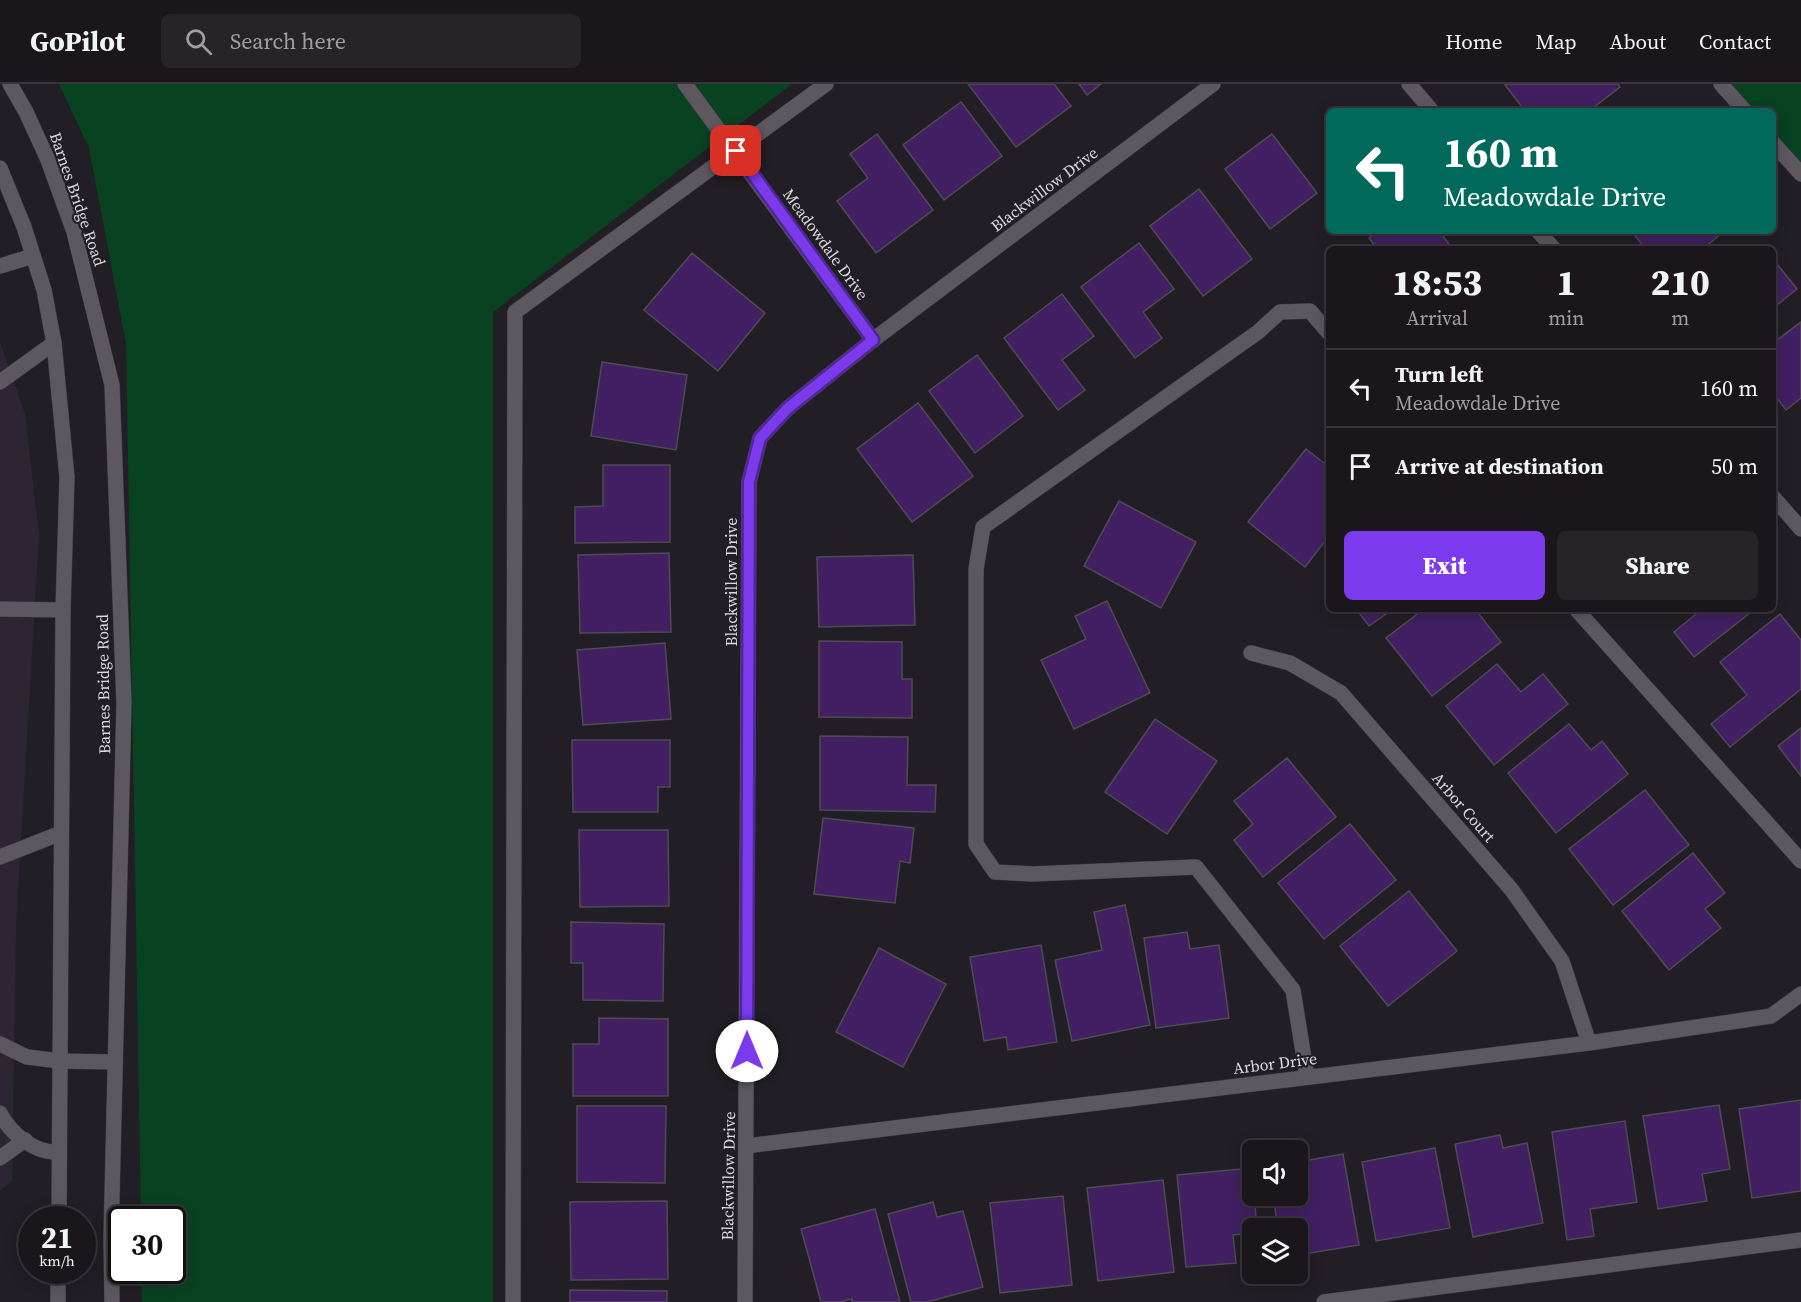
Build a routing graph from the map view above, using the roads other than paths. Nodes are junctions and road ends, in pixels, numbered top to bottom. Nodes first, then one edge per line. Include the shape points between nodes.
1 (10, 84) edge
2 (685, 84) edge
3 (826, 84) edge
4 (1213, 84) edge
5 (1409, 84) edge
6 (1721, 84) edge
7 (1429, 108) edge
8 (1742, 108) edge
9 (1776, 145) edge
10 (736, 151) junction
11 (0, 168) edge
12 (1801, 174) edge
13 (1541, 234) edge
14 (1551, 246) edge
15 (33, 256) junction
16 (0, 266) edge
17 (1326, 330) edge
18 (873, 340) junction
19 (54, 343) junction
20 (0, 382) edge
21 (1776, 500) edge
22 (1801, 529) edge
23 (0, 609) edge
24 (63, 610) junction
25 (1579, 612) edge
26 (1251, 653) dead end
27 (61, 832) junction
28 (0, 857) edge
29 (1801, 861) edge
30 (1801, 994) edge
31 (1589, 1042) junction
32 (0, 1044) edge
33 (60, 1061) junction
34 (115, 1062) junction
35 (1307, 1077) junction
36 (0, 1113) edge
37 (25, 1140) junction
38 (746, 1146) junction
39 (59, 1152) junction
40 (0, 1158) edge
41 (58, 1206) edge
42 (1801, 1240) edge
43 (58, 1284) edge
44 (58, 1302) edge
45 (112, 1302) edge
46 (513, 1302) edge
47 (745, 1302) edge
48 (1324, 1302) edge

1 - 34 street, Barnes Bridge Road via 48,160 74,232 112,385 123,703
2 - 10 street, Meadowdale Drive
3 - 10 street
4 - 18 street, Blackwillow Drive
5 - 7 street
6 - 8 street
9 - 12 street
10 - 18 street, Meadowdale Drive
10 - 46 street via 514,312
11 - 15 street
13 - 14 street
15 - 16 street
15 - 19 street
17 - 35 street via 1310,311 1280,312 1258,332 983,527 976,569 976,844 995,872 1196,867 1293,990
18 - 38 street, Blackwillow Drive via 788,408 760,438 749,482
19 - 20 street
19 - 24 street via 67,477
21 - 22 street
23 - 24 street
24 - 27 street
25 - 29 street
26 - 31 street, Arbor Court via 1290,663 1341,693 1512,889 1562,961
27 - 28 street
27 - 33 street
30 - 31 street, Arbor Drive via 1771,1016
31 - 35 street, Arbor Drive
32 - 33 street via 27,1057
33 - 34 street
33 - 39 street
34 - 45 street, Barnes Bridge Road
35 - 38 street, Arbor Drive
36 - 37 street via 15,1134
37 - 39 street via 48,1153
37 - 40 street
38 - 47 street, Blackwillow Drive
39 - 41 street
42 - 48 street
43 - 44 street

